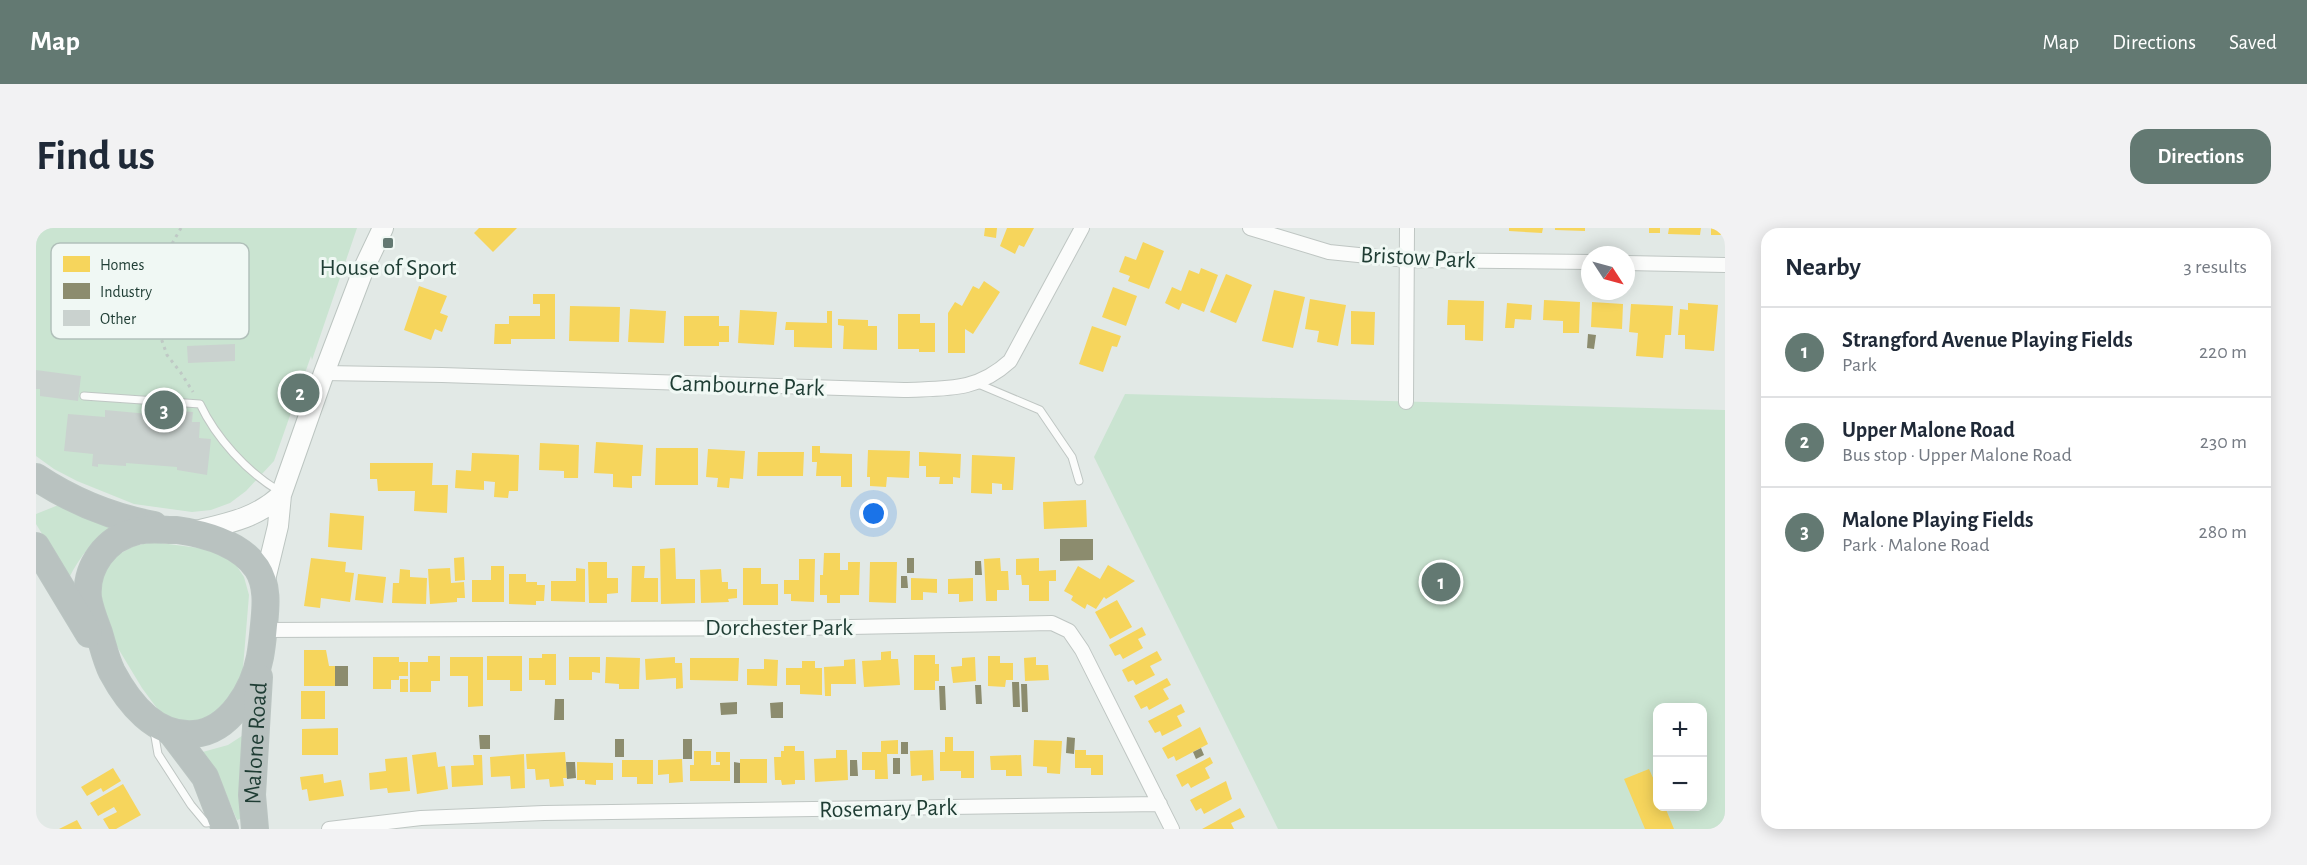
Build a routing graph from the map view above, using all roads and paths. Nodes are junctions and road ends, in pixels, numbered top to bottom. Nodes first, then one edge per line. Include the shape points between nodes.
1 (180, 228) edge
2 (383, 228) edge
3 (1082, 228) edge
4 (1250, 228) edge
5 (1407, 228) edge
6 (172, 243) edge
7 (1407, 260) junction
8 (1581, 262) edge
9 (1635, 263) edge
10 (1725, 265) edge
11 (161, 339) edge
12 (324, 373) junction
13 (976, 382) junction
14 (84, 396) dead end
15 (1406, 402) dead end
16 (200, 404) junction
17 (36, 477) edge
18 (1079, 481) dead end
19 (281, 494) junction
20 (185, 531) junction
21 (36, 546) edge
22 (264, 584) junction
23 (263, 630) junction
24 (260, 659) junction
25 (111, 670) junction
26 (163, 731) junction
27 (1160, 804) junction
28 (224, 825) edge
29 (255, 829) edge
30 (328, 829) edge
31 (1172, 829) edge

1 - 6 path
2 - 12 main road
3 - 13 street, Cambourne Park via 1010,361 994,376
4 - 7 street, Bristow Park via 1329,252
5 - 7 street
7 - 8 street, Bristow Park
7 - 15 street
9 - 10 street
11 - 16 path via 166,355
12 - 13 street, Cambourne Park via 904,390 962,388
12 - 19 main road
13 - 18 lane via 1040,410 1072,457
14 - 16 lane
16 - 19 lane via 208,422 239,458
17 - 20 highway via 105,512
19 - 20 main road via 242,520
19 - 22 main road
20 - 22 highway via 217,539 245,554
20 - 25 highway via 138,531 121,537 102,552 91,569 88,600
21 - 25 highway
22 - 23 highway
23 - 24 highway
23 - 27 street, Dorchester Park via 1052,623 1069,631 1082,650
24 - 26 highway via 240,704 225,721 207,732
24 - 29 highway, Malone Road via 252,795
25 - 26 highway via 133,704
26 - 28 highway, Malone Road via 205,777
26 - 28 lane via 158,754 206,823
27 - 30 street, Rosemary Park via 544,813 421,818
27 - 31 street, Dorchester Park

